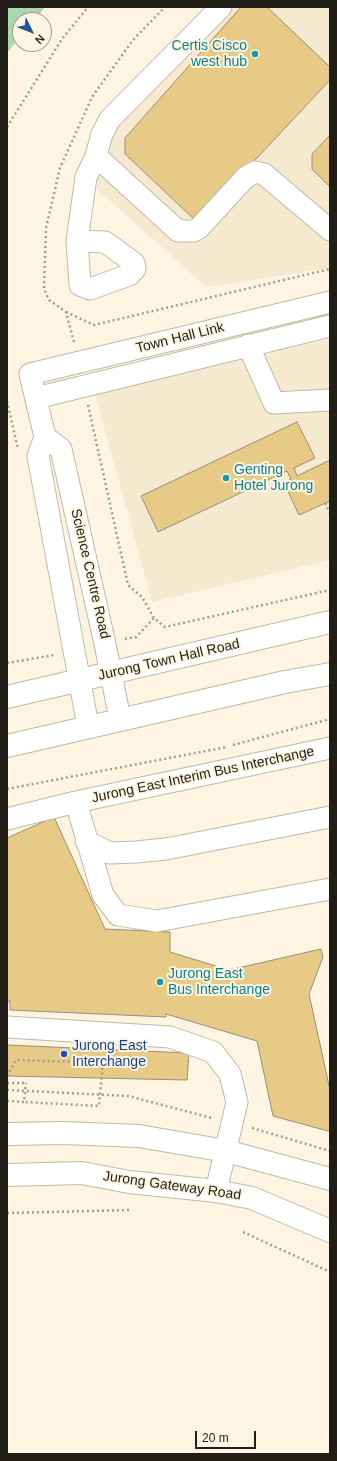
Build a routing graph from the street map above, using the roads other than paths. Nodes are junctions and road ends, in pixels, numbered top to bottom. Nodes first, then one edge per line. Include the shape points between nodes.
1 (221, 7) edge
2 (96, 156) junction
3 (330, 230) edge
4 (77, 241) dead end
5 (330, 302) edge
6 (330, 326) edge
7 (248, 345) junction
8 (36, 398) junction
9 (330, 400) edge
10 (45, 437) junction
11 (330, 622) edge
12 (110, 674) junction
13 (330, 674) edge
14 (80, 681) junction
15 (7, 697) edge
16 (120, 719) junction
17 (88, 726) junction
18 (7, 746) edge
19 (330, 748) edge
20 (76, 802) junction
21 (330, 817) edge
22 (7, 819) edge
23 (86, 841) junction
24 (330, 889) edge
25 (7, 1027) edge
26 (7, 1134) edge
27 (226, 1151) junction
28 (7, 1175) edge
29 (330, 1179) edge
30 (216, 1191) junction
31 (330, 1231) edge

1 - 2 street via 110,119 102,134
2 - 3 street via 178,231 194,231 199,228 246,177 255,172 264,174
2 - 4 street via 86,176
5 - 8 street, Town Hall Link via 30,374
6 - 7 street, Town Hall Link
7 - 8 street, Town Hall Link
7 - 9 street via 274,403
8 - 10 street
10 - 12 street, Science Centre Road via 61,449 106,644
10 - 14 street, Science Centre Road via 38,456
11 - 12 main road, Jurong Town Hall Road
12 - 14 main road, Jurong Town Hall Road
12 - 16 street, Science Centre Road
13 - 16 main road
14 - 15 main road, Jurong Town Hall Road
14 - 17 street, Science Centre Road
16 - 17 main road
17 - 18 main road
19 - 20 street, Jurong East Interim Bus Interchange
20 - 22 street, Jurong East Interim Bus Interchange
20 - 23 street, Jurong East Interim Bus Interchange
21 - 23 street via 166,849 110,853
23 - 24 street, Jurong East Interim Bus Interchange via 103,896 118,915 156,921
25 - 27 street via 170,1037 213,1052 230,1074 237,1102
26 - 27 main road via 139,1136
27 - 29 main road
27 - 30 street
28 - 30 main road, Jurong Gateway Road via 82,1172 128,1182
30 - 31 main road, Jurong Gateway Road via 252,1198

